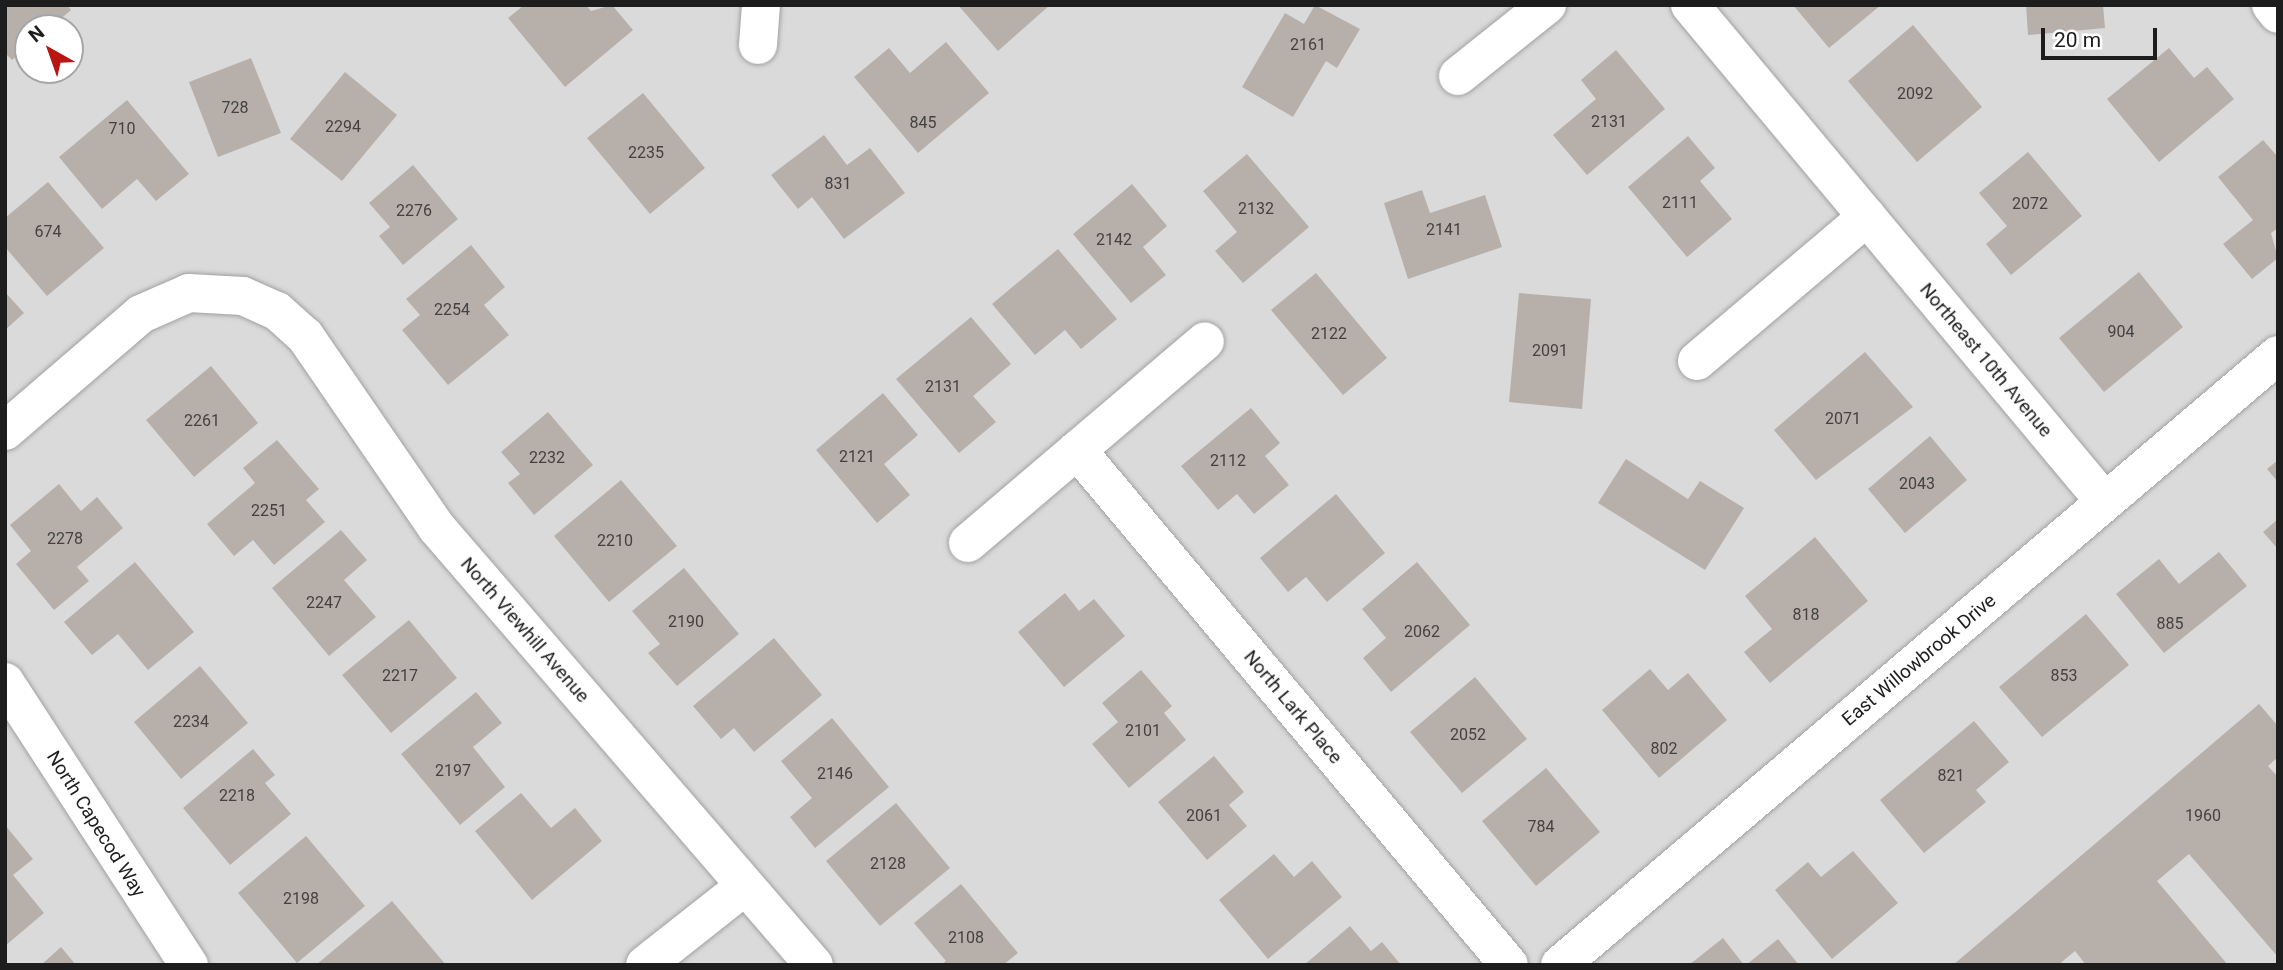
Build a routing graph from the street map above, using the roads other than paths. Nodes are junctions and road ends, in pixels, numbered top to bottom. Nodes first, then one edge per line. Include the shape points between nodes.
1 (761, 5) edge
2 (1548, 5) edge
3 (1690, 5) edge
4 (2271, 5) edge
5 (2278, 14) edge
6 (758, 45) dead end
7 (1458, 76) dead end
8 (1867, 217) junction
9 (1205, 341) dead end
10 (2278, 355) edge
11 (1697, 361) dead end
12 (5, 430) edge
13 (1077, 450) junction
14 (2105, 502) junction
15 (968, 543) dead end
16 (5, 682) edge
17 (745, 886) junction
18 (189, 965) edge
19 (645, 965) edge
20 (814, 965) edge
21 (1509, 965) edge
22 (1560, 965) edge

1 - 6 street
2 - 7 street
3 - 8 street, Northeast 10th Avenue
4 - 5 street
8 - 11 street
8 - 14 street, Northeast 10th Avenue
9 - 13 street
10 - 14 street, East Willowbrook Drive
12 - 17 street, North Viewhill Avenue via 141,314 189,293 243,296 277,311 305,336 438,527
13 - 15 street
13 - 21 street, North Lark Place
14 - 22 street, East Willowbrook Drive
16 - 18 street, North Capecod Way
17 - 19 street
17 - 20 street, North Viewhill Avenue

